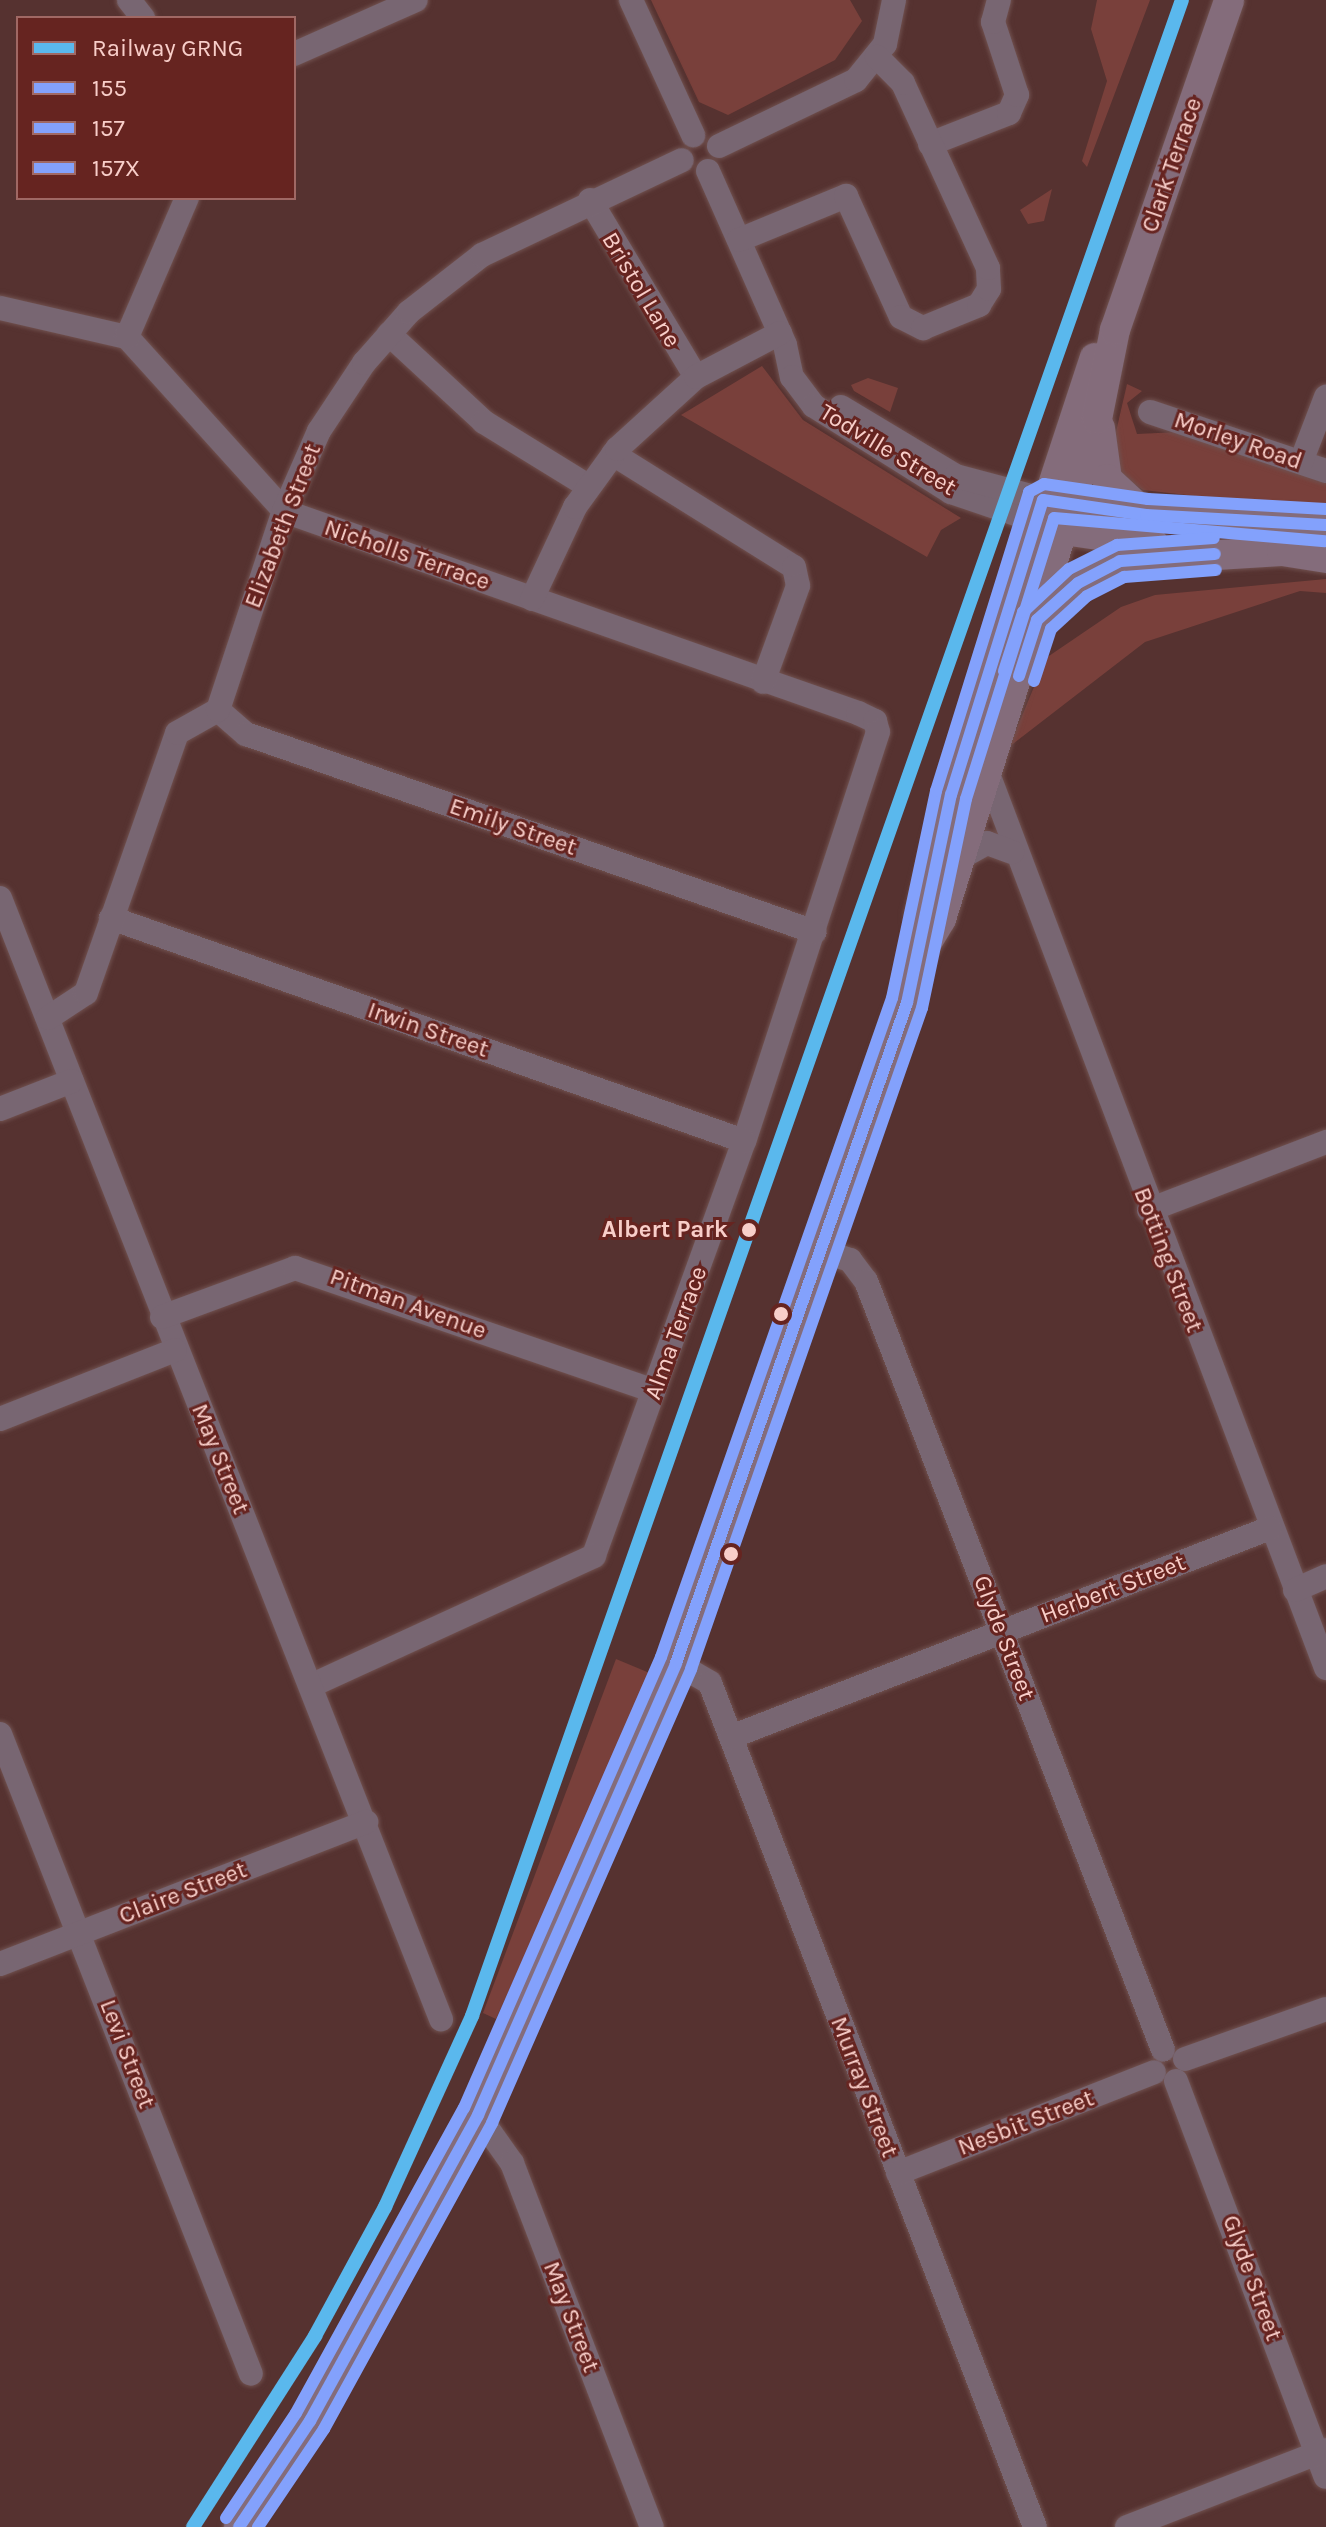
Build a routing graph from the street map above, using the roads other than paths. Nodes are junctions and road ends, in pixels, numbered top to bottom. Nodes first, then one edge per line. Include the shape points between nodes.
1 (129, 0) edge
2 (416, 0) edge
3 (631, 0) edge
4 (894, 0) edge
5 (999, 0) edge
6 (1229, 0) edge
7 (141, 16) edge
8 (296, 53) edge
9 (877, 57) junction
10 (693, 135) junction
11 (930, 144) junction
12 (719, 146) junction
13 (682, 160) junction
14 (708, 171) junction
15 (186, 200) edge
16 (590, 200) junction
17 (739, 240) junction
18 (0, 308) edge
19 (1115, 330) junction
20 (389, 334) junction
21 (127, 337) junction
22 (782, 339) junction
23 (696, 377) junction
24 (1326, 397) edge
25 (1150, 412) dead end
26 (1097, 419) junction
27 (613, 454) junction
28 (1301, 462) junction
29 (1326, 471) edge
30 (588, 486) junction
31 (284, 511) junction
32 (1053, 514) junction
33 (1146, 515) junction
34 (1326, 525) edge
35 (1195, 555) junction
36 (1326, 558) edge
37 (532, 599) junction
38 (1037, 620) junction
39 (763, 682) junction
40 (218, 710) junction
41 (875, 721) joint
42 (987, 771) junction
43 (1012, 852) junction
44 (958, 859) junction
45 (0, 898) edge
46 (111, 918) junction
47 (815, 932) junction
48 (923, 949) junction
49 (48, 1018) junction
50 (72, 1081) junction
51 (0, 1109) edge
52 (744, 1141) junction
53 (1326, 1142) edge
54 (1149, 1210) junction
55 (819, 1250) junction
56 (162, 1317) junction
57 (175, 1350) junction
58 (654, 1391) junction
59 (0, 1419) edge
60 (1270, 1528) junction
61 (1326, 1576) edge
62 (1295, 1590) junction
63 (1002, 1633) junction
64 (676, 1663) junction
65 (1326, 1668) edge
66 (312, 1685) junction
67 (0, 1734) edge
68 (731, 1737) junction
69 (366, 1822) junction
70 (81, 1933) junction
71 (0, 1964) edge
72 (1326, 2009) edge
73 (441, 2019) dead end
74 (1170, 2065) junction
75 (478, 2115) junction
76 (898, 2173) junction
77 (251, 2374) dead end
78 (1322, 2452) edge
79 (1326, 2477) edge
80 (239, 2527) edge
81 (652, 2527) edge
82 (1035, 2527) edge
83 (1127, 2527) edge

1 - 7 street
2 - 8 street
3 - 10 street
4 - 9 street
5 - 11 street via 993,22 1017,95 1009,113
6 - 19 main road, Clark Terrace
9 - 11 street via 903,83
9 - 12 street via 856,80
10 - 12 street via 707,134
10 - 13 street via 682,147
11 - 17 street via 988,268 989,289 979,305 923,328 901,317 846,196
12 - 14 street
13 - 14 street via 694,172
13 - 16 street, Elizabeth Street
14 - 17 street, Todville Street
15 - 21 street
16 - 20 street, Elizabeth Street via 482,255
16 - 23 street, Bristol Lane
17 - 22 street, Todville Street
18 - 21 street
19 - 26 main road, Clark Terrace
19 - 32 main road, Clark Terrace via 1103,338
20 - 30 street via 484,422
20 - 31 street, Elizabeth Street via 319,431
21 - 31 street, Nicholls Terrace
22 - 23 street
22 - 32 street, Todville Street via 792,377 814,406 938,485
23 - 27 street
24 - 28 street
25 - 28 street, Morley Road
26 - 32 main road, Clark Terrace
26 - 33 main road via 1107,479
27 - 30 street
27 - 39 street via 794,567 798,586
28 - 29 street, Morley Road
30 - 37 street
31 - 37 street, Nicholls Terrace
31 - 40 street, Elizabeth Street
32 - 33 main road
32 - 35 main road via 1122,544 1176,542
32 - 38 main road
32 - 48 main road via 931,870 920,915
33 - 34 main road
35 - 36 main road via 1282,551
35 - 38 main road via 1120,561 1078,583
37 - 39 street, Nicholls Terrace
38 - 42 main road
39 - 41 street, Nicholls Terrace
40 - 46 street via 177,733
40 - 47 street, Emily Street via 246,734
41 - 47 street, Alma Terrace via 875,749
42 - 43 street, Botting Street
42 - 44 main road
43 - 44 street via 987,843
43 - 54 street, Botting Street
44 - 48 main road
45 - 49 street, May Street
46 - 49 street via 86,993
46 - 52 street, Irwin Street
47 - 52 street, Alma Terrace
48 - 55 main road
49 - 50 street, May Street
50 - 51 street
50 - 56 street, May Street
52 - 58 street, Alma Terrace
53 - 54 street
54 - 60 street, Botting Street
55 - 63 street, Glyde Street via 850,1260 866,1281
55 - 64 main road
56 - 57 street, May Street
56 - 58 street, Pitman Avenue via 295,1268
57 - 59 street
57 - 66 street, May Street
58 - 66 street, Alma Terrace via 594,1556
60 - 62 street, Botting Street
60 - 63 street, Herbert Street
61 - 62 street
62 - 65 street, Botting Street
63 - 68 street, Herbert Street
63 - 74 street, Glyde Street
64 - 68 street, Murray Street via 710,1683
64 - 75 main road
66 - 69 street, May Street
67 - 70 street, Levi Street
68 - 76 street, Murray Street
69 - 70 street, Claire Street
69 - 73 street, May Street
70 - 71 street, Claire Street
70 - 77 street, Levi Street
72 - 74 street, Nesbit Street
74 - 76 street, Nesbit Street
74 - 78 street, Glyde Street
75 - 80 main road via 310,2421
75 - 81 street, May Street via 512,2163
76 - 82 street, Murray Street
78 - 79 street, Glyde Street
78 - 83 street

